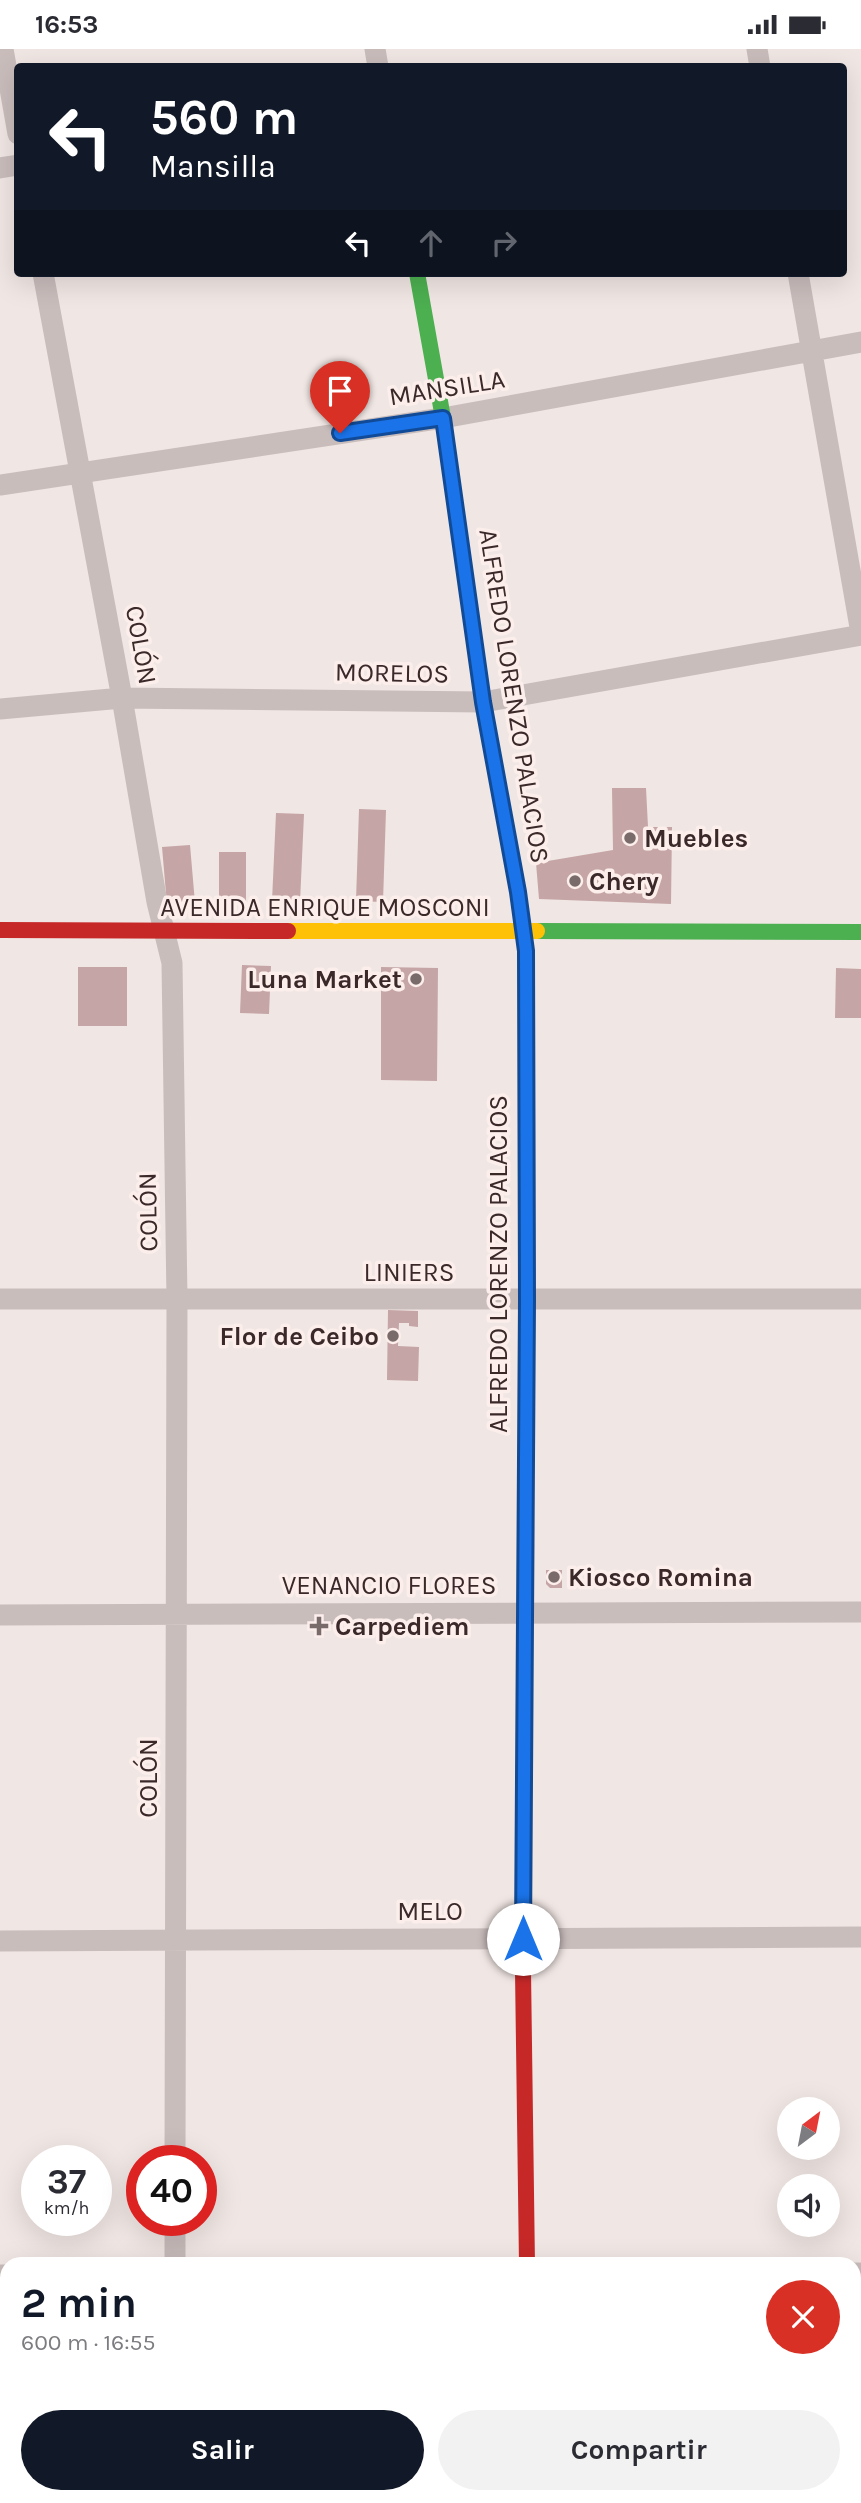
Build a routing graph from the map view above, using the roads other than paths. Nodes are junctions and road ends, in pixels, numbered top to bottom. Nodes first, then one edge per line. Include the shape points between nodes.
1 (3, 49) edge
2 (14, 111) edge
3 (44, 277) edge
4 (418, 277) edge
5 (799, 277) edge
6 (861, 342) edge
7 (813, 351) junction
8 (443, 418) junction
9 (81, 472) junction
10 (0, 485) edge
11 (861, 634) edge
12 (122, 698) junction
13 (483, 702) junction
14 (0, 709) edge
15 (0, 930) edge
16 (524, 930) junction
17 (165, 932) junction
18 (861, 932) edge
19 (0, 1299) edge
20 (861, 1299) edge
21 (177, 1300) junction
22 (527, 1300) junction
23 (861, 1612) edge
24 (176, 1613) junction
25 (523, 1614) junction
26 (0, 1615) edge
27 (861, 1937) edge
28 (523, 1939) junction
29 (175, 1940) junction
30 (0, 1941) edge
31 (175, 2145) edge
32 (175, 2236) edge
33 (175, 2257) edge
34 (527, 2257) edge

1 - 2 street
3 - 9 street, COLÓN
4 - 8 street, ALFREDO LORENZO PALACIOS
5 - 7 street
6 - 7 street, MANSILLA
7 - 8 street, MANSILLA
7 - 11 street
8 - 9 street, MANSILLA
8 - 13 street, ALFREDO LORENZO PALACIOS
9 - 10 street, MANSILLA
9 - 12 street, COLÓN
11 - 13 street, MORELOS
12 - 13 street, MORELOS
12 - 14 street, MORELOS
12 - 17 street, COLÓN
13 - 16 street, ALFREDO LORENZO PALACIOS
15 - 17 street, AVENIDA ENRIQUE MOSCONI
16 - 17 street, AVENIDA ENRIQUE MOSCONI
16 - 18 street, AVENIDA ENRIQUE MOSCONI
16 - 22 street, ALFREDO LORENZO PALACIOS
17 - 21 street, COLÓN via 172,963
19 - 21 street, LINIERS
20 - 22 street, LINIERS
21 - 22 street, LINIERS
21 - 24 street, COLÓN
22 - 25 street, ALFREDO LORENZO PALACIOS
23 - 25 street, VENANCIO FLORES
24 - 25 street, VENANCIO FLORES
24 - 26 street, VENANCIO FLORES
24 - 29 street, COLÓN
25 - 28 street, ALFREDO LORENZO PALACIOS
27 - 28 street, MELO
28 - 29 street, MELO
28 - 34 street, ALFREDO LORENZO PALACIOS
29 - 30 street, MELO
29 - 31 street, COLÓN
32 - 33 street

